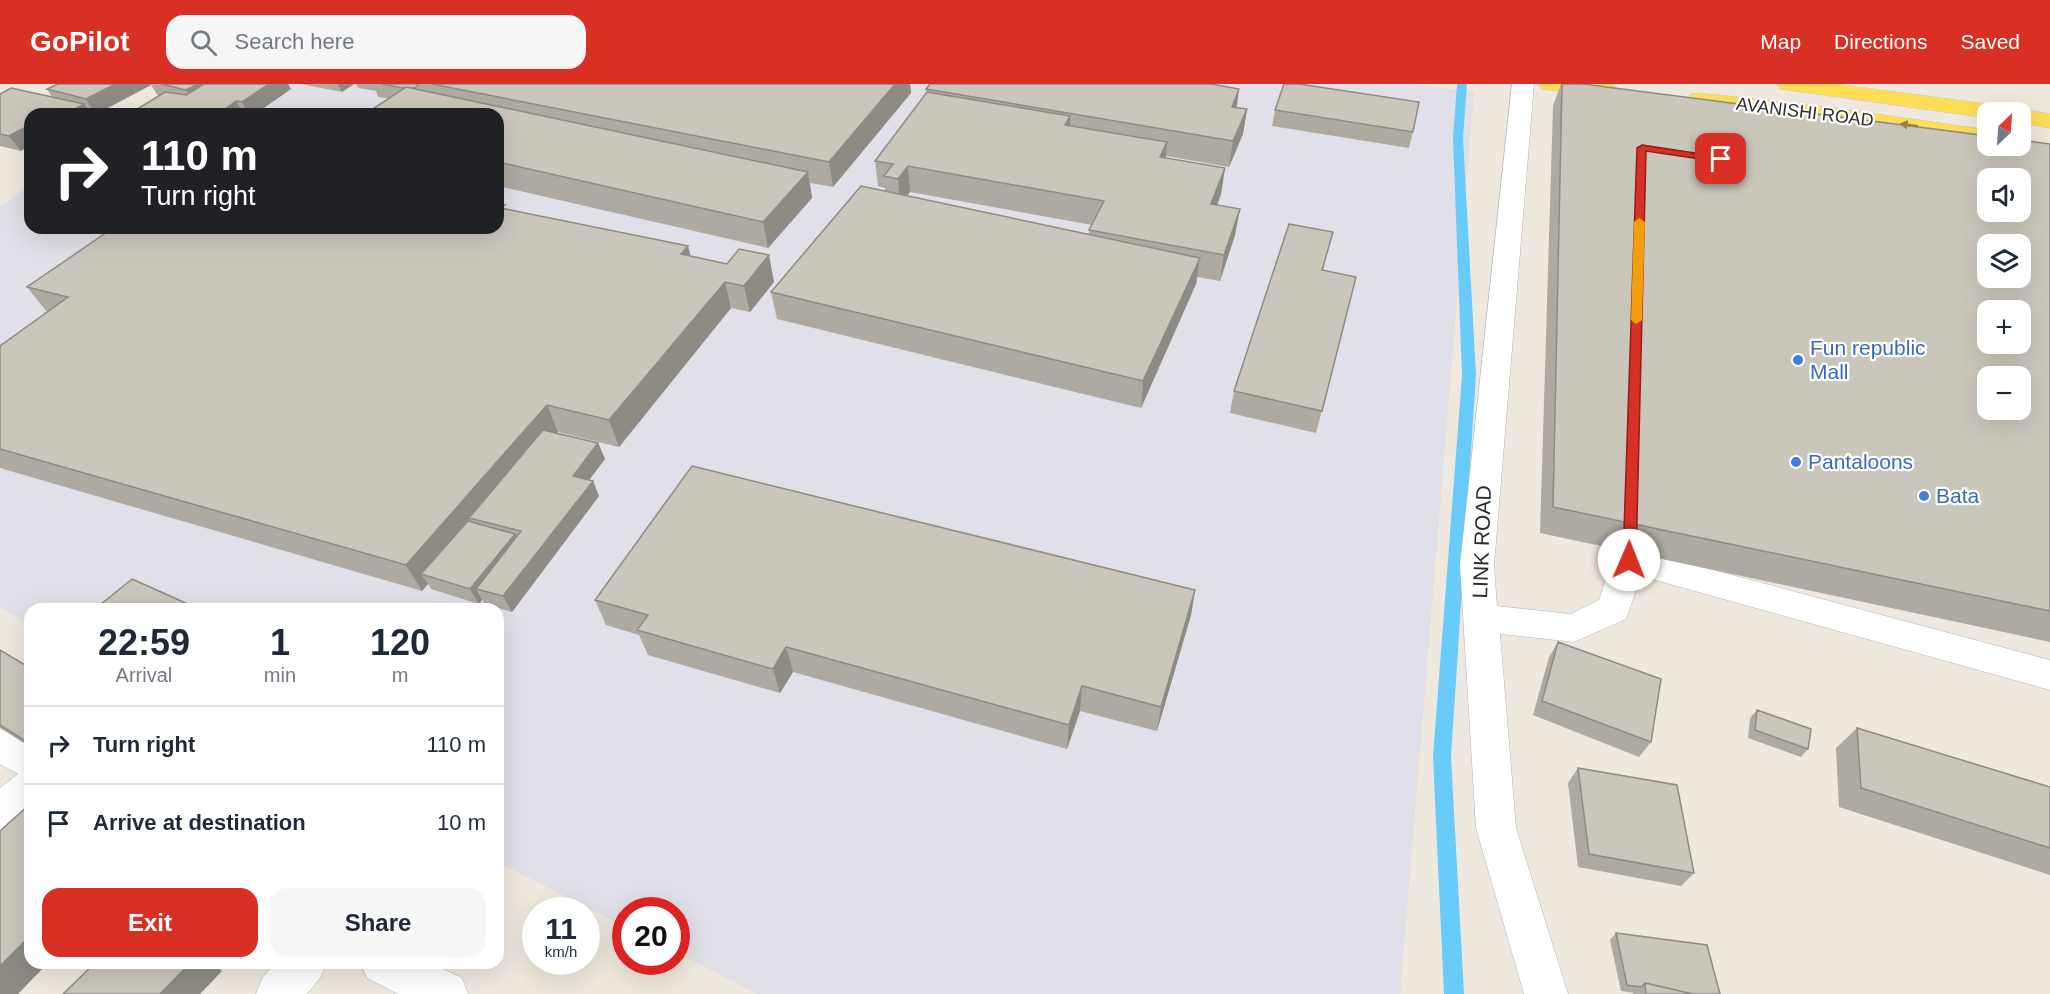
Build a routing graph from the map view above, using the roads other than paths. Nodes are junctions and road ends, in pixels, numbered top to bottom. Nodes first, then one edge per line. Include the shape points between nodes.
1 (1523, 84) edge
2 (1550, 84) edge
3 (1788, 84) edge
4 (1631, 93) edge
5 (1678, 98) edge
6 (1977, 110) edge
7 (2031, 118) edge
8 (2050, 121) edge
9 (1977, 135) edge
10 (1631, 476) edge
11 (1629, 560) junction
12 (1480, 618) junction
13 (2050, 675) edge
14 (0, 744) edge
15 (24, 758) edge
16 (24, 792) edge
17 (0, 813) edge
18 (300, 969) edge
19 (394, 969) edge
20 (278, 994) edge
21 (446, 994) edge
22 (1546, 994) edge

1 - 12 street, LINK ROAD via 1477,565
2 - 4 main road
3 - 6 main road
9 -> 5 main road, AVANISHI ROAD via 1820,112
7 - 8 main road
10 - 11 street
11 - 12 street via 1614,609 1574,628
11 - 13 street
12 - 22 street, LINK ROAD via 1496,828
14 - 15 street
16 - 17 street
18 - 20 street
19 - 21 street

